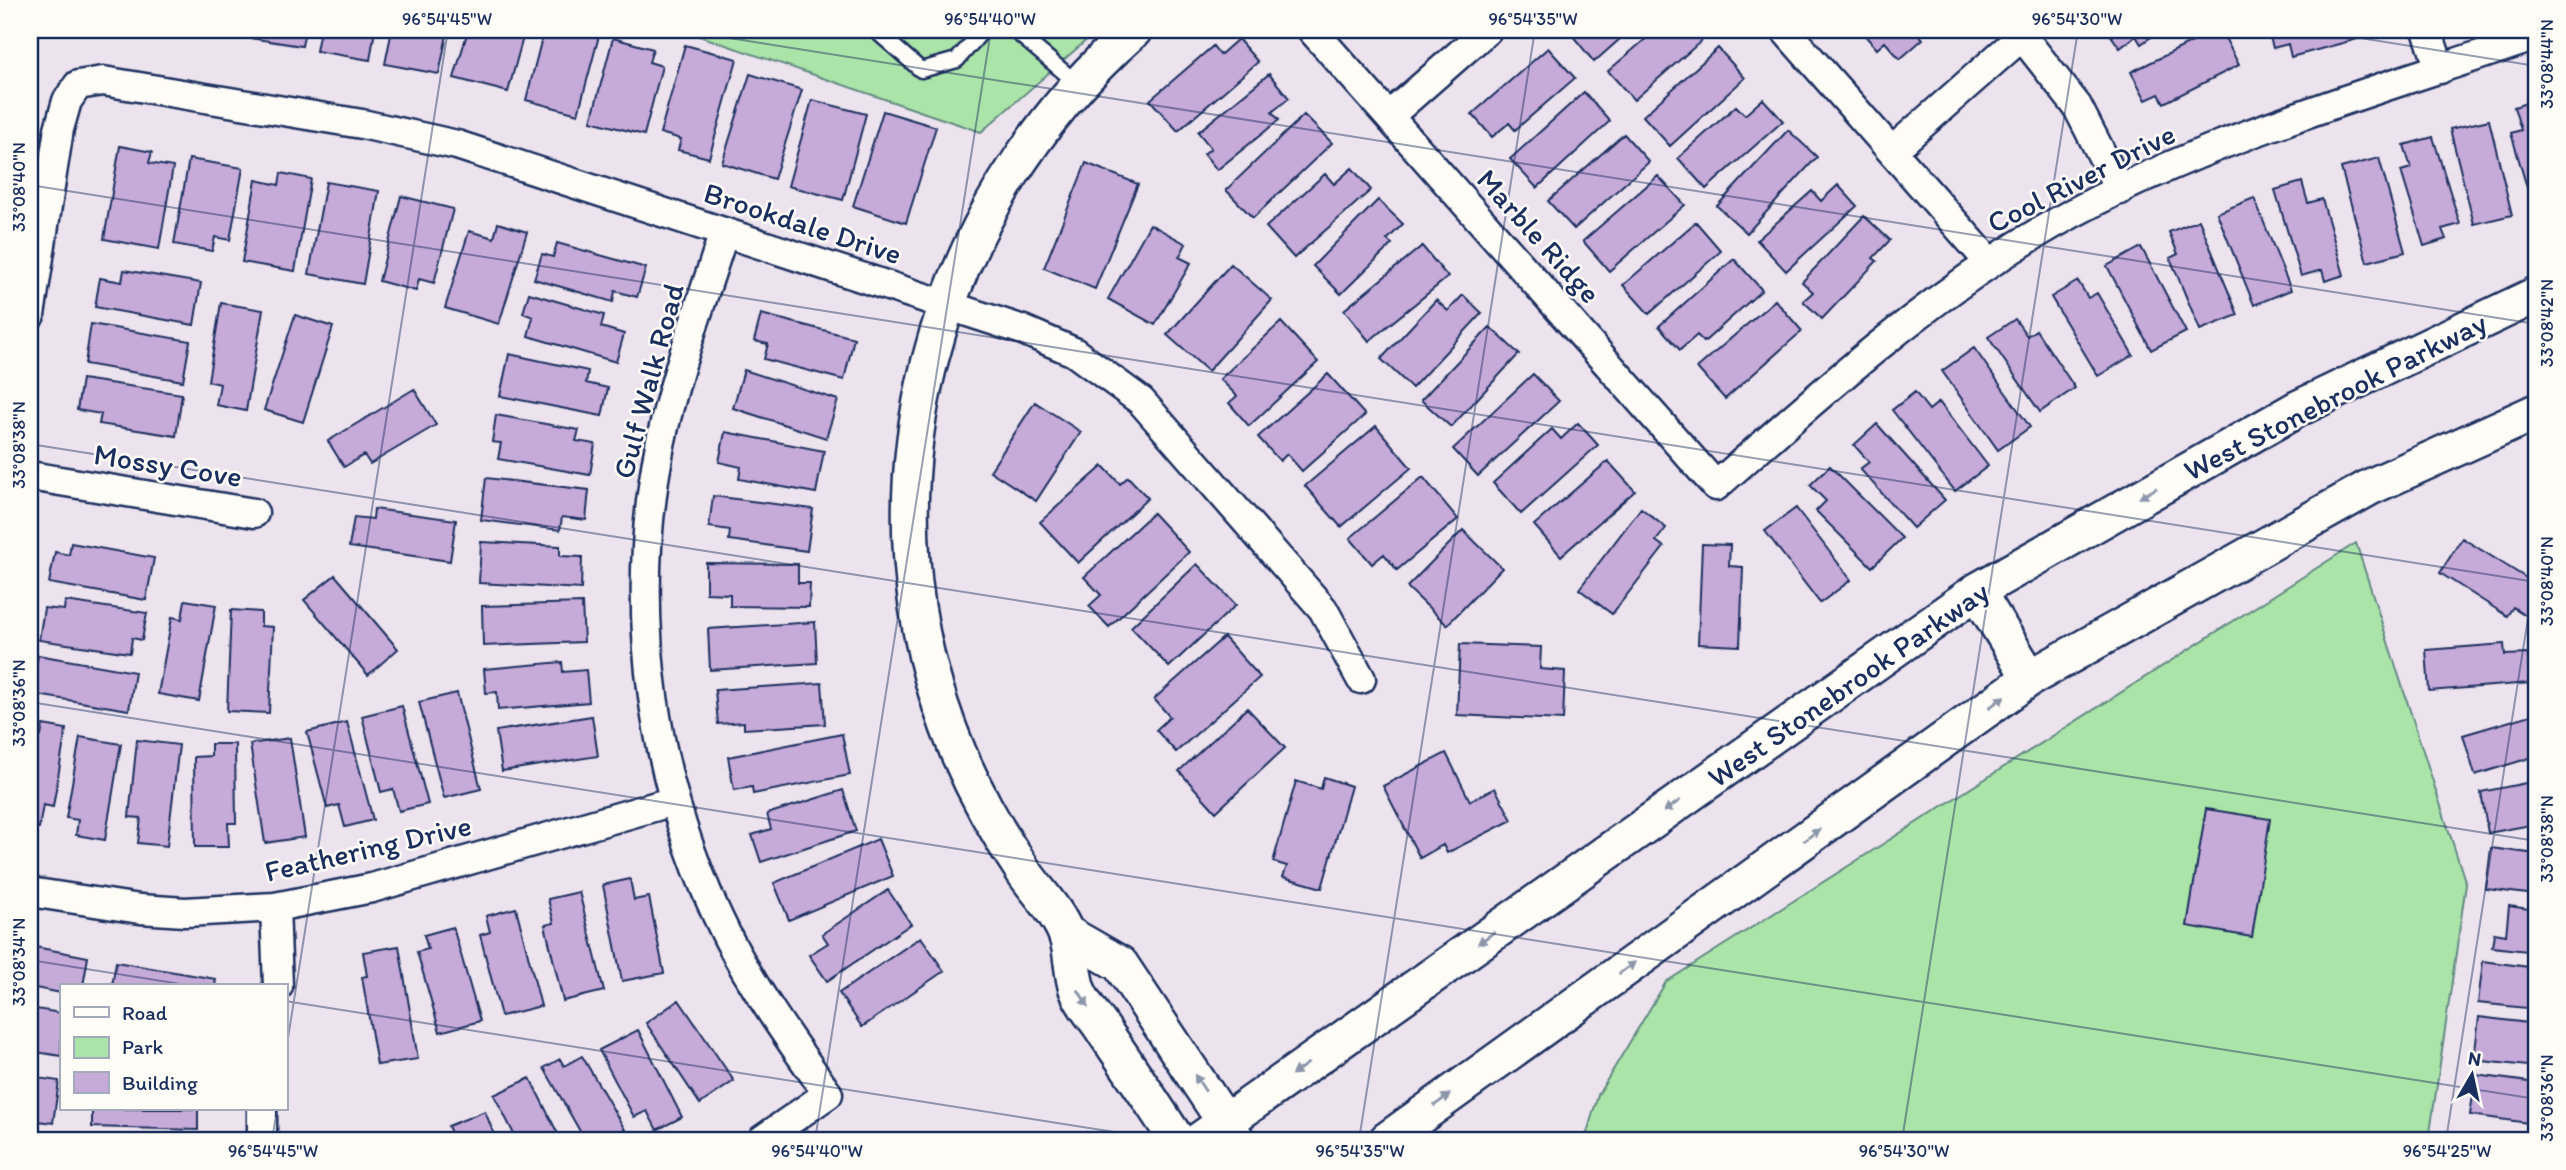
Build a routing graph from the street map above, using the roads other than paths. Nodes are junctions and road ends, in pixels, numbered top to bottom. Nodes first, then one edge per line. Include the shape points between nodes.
1 (875, 30) edge
2 (983, 30) edge
3 (1014, 30) edge
4 (1134, 30) edge
5 (1312, 30) edge
6 (1486, 30) edge
7 (1785, 30) edge
8 (2427, 30) edge
9 (2536, 37) edge
10 (2440, 69) junction
11 (1078, 84) junction
12 (1389, 116) junction
13 (1892, 151) junction
14 (2120, 190) junction
15 (724, 232) junction
16 (1990, 263) junction
17 (2536, 295) edge
18 (945, 305) junction
19 (30, 315) edge
20 (2536, 412) edge
21 (30, 476) edge
22 (1716, 486) joint
23 (254, 513) dead end
24 (1977, 591) junction
25 (2030, 678) junction
26 (1362, 679) dead end
27 (674, 801) junction
28 (30, 892) edge
29 (275, 907) junction
30 (1066, 933) junction
31 (278, 984) edge
32 (262, 1110) edge
33 (1221, 1134) edge
34 (262, 1140) edge
35 (762, 1140) edge
36 (1177, 1140) edge
37 (1387, 1140) edge

1 - 2 lane via 921,71 957,60
3 - 11 lane
4 - 11 street
5 - 12 street, Marble Ridge
6 - 12 street
7 - 13 street
8 - 10 street
9 - 10 street, Cool River Drive
10 - 14 street, Cool River Drive via 2217,147
11 - 18 street via 1041,128 996,195
12 - 22 street, Marble Ridge
13 - 14 street via 2022,36 2077,106
13 - 16 street
14 - 16 street, Cool River Drive
15 - 18 street, Brookdale Drive
15 - 19 street, Brookdale Drive via 503,159 409,134 103,81 78,85 67,101
15 - 27 street, Gulf Walk Road via 671,400 648,533 649,668
16 - 22 street, Cool River Drive via 1887,337
17 -> 24 street, West Stonebrook Parkway via 2299,408
18 - 26 street, Brookdale Drive via 1074,352 1141,401 1323,609
18 - 30 street via 915,438 911,529 920,619 942,708 976,792
20 - 25 street via 2370,487
21 - 23 street, Mossy Cove
24 - 25 street
24 -> 33 street, West Stonebrook Parkway
37 -> 25 street
27 - 29 street, Feathering Drive via 372,888
27 - 35 street, Gulf Walk Road via 729,939 779,1024 828,1094
28 - 29 street, Feathering Drive via 185,912
29 - 31 street
33 -> 30 street via 1120,964
30 -> 36 street via 1077,990
32 - 34 street

